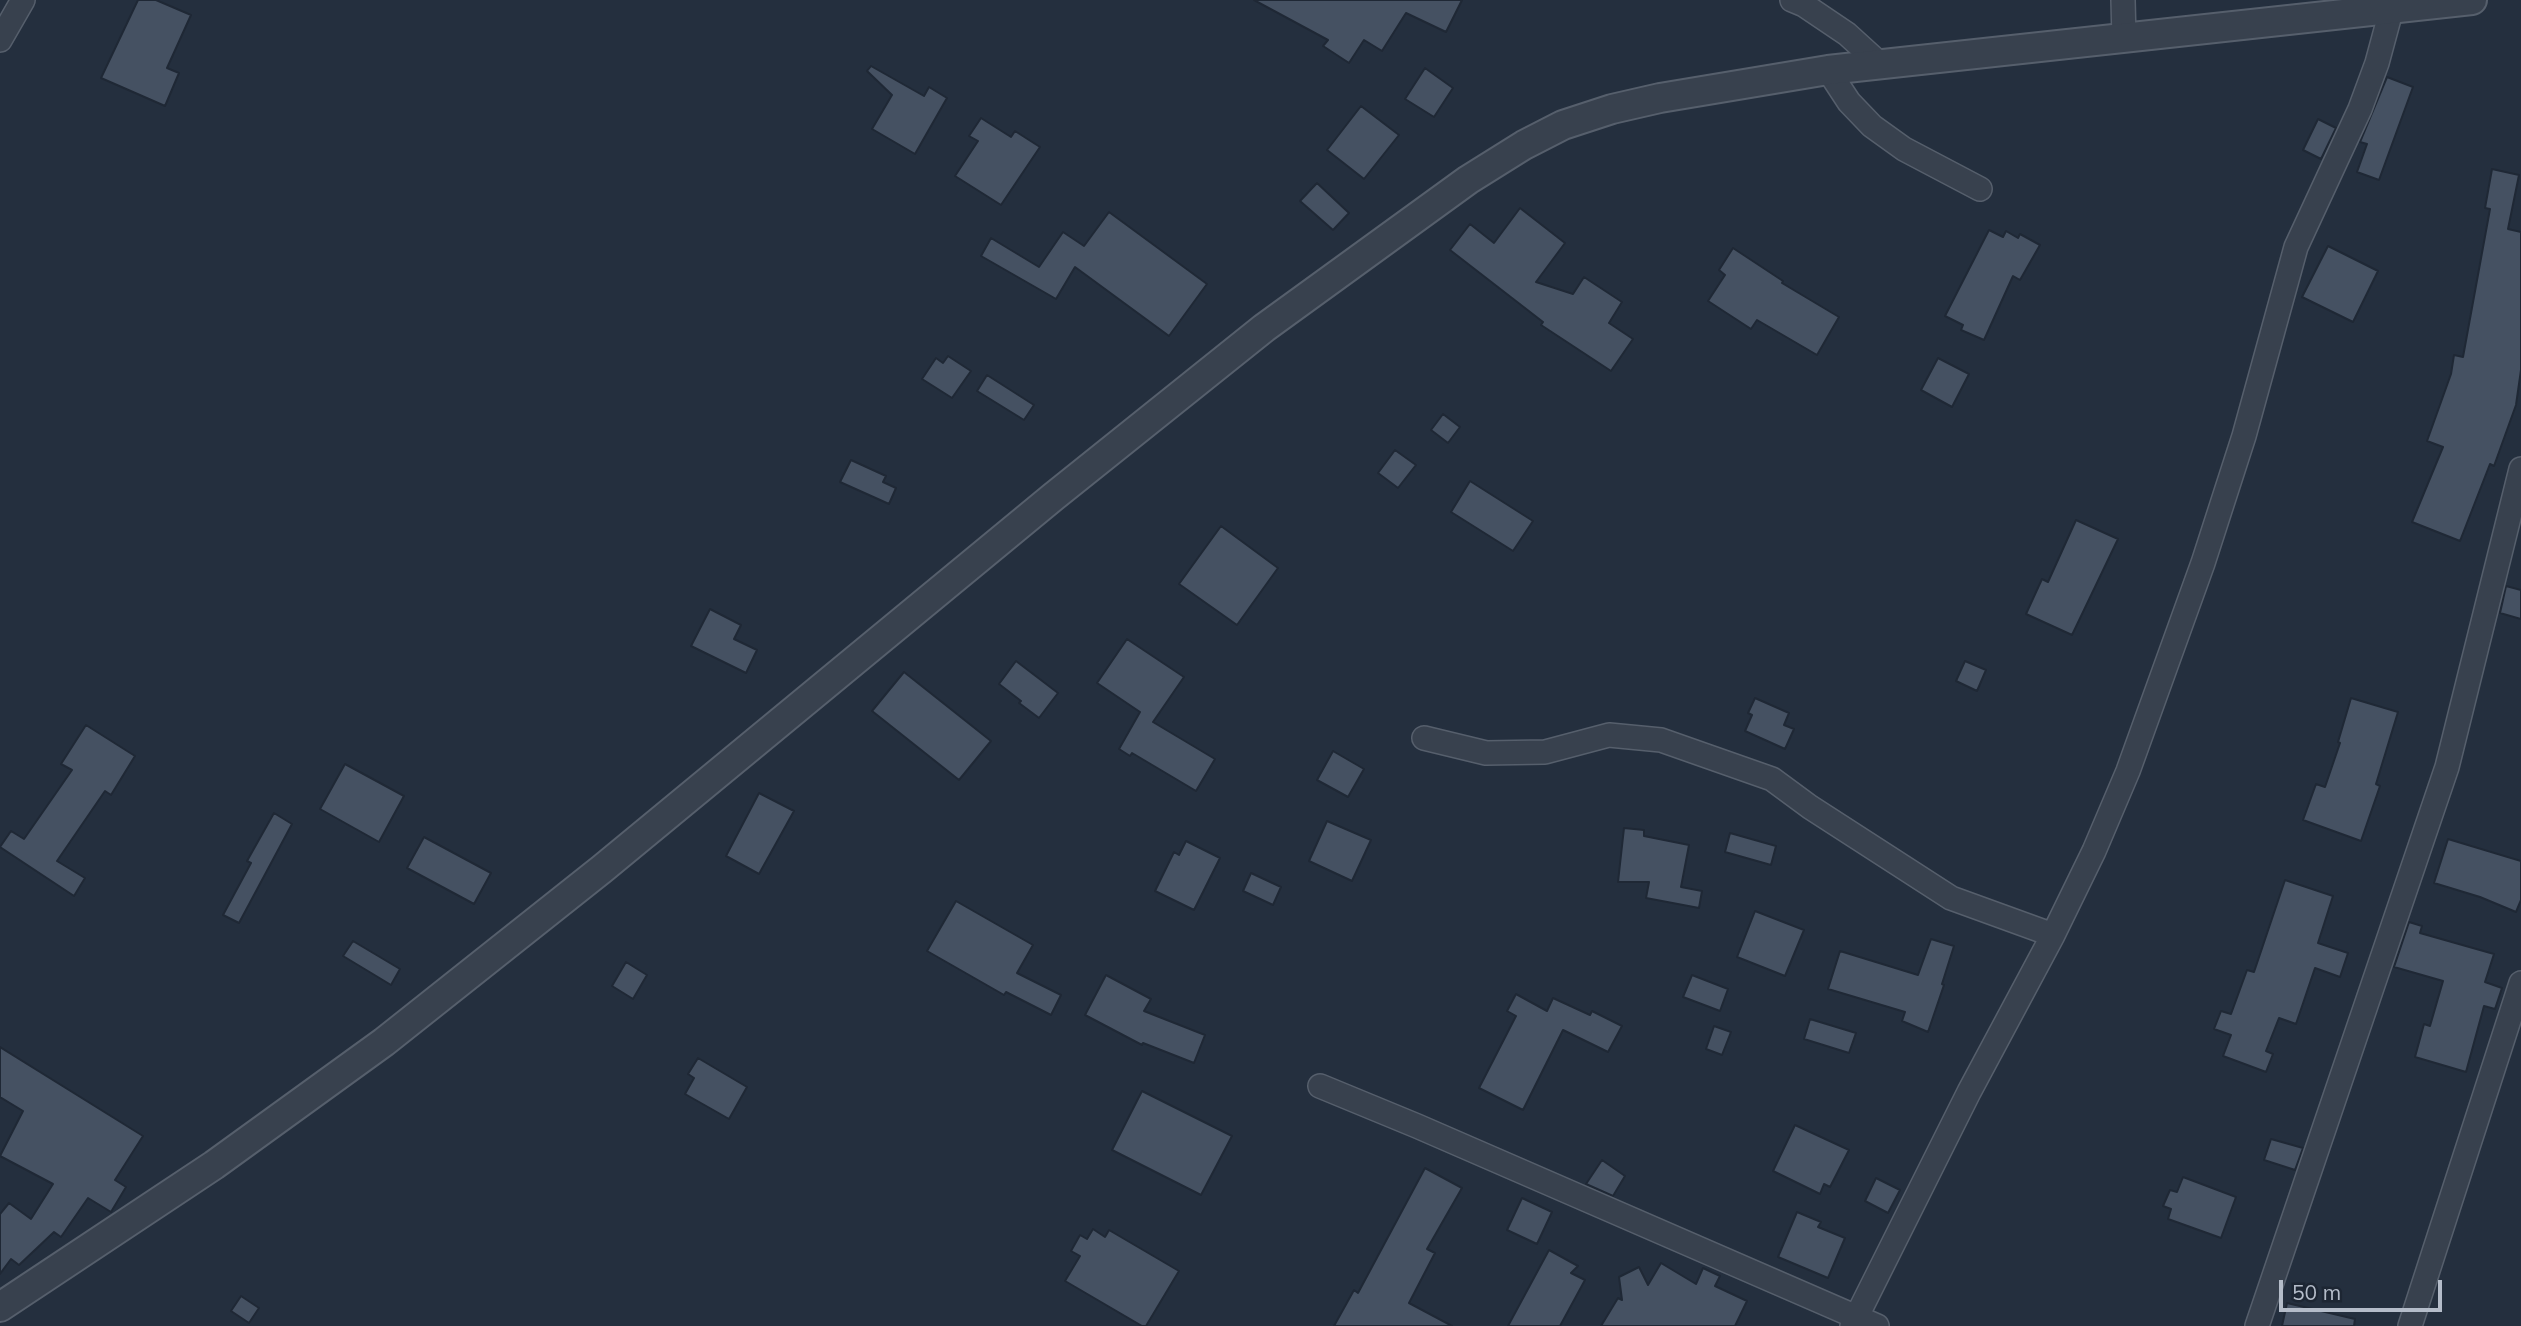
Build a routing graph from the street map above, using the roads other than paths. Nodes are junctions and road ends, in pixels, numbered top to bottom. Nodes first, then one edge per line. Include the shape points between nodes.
1 (23, 0) edge
2 (1792, 0) edge
3 (2123, 0) edge
4 (2472, 0) edge
5 (2393, 5) edge
6 (2124, 39) junction
7 (0, 40) edge
8 (1880, 64) junction
9 (1828, 70) junction
10 (1980, 188) dead end
11 (2521, 469) edge
12 (1424, 738) dead end
13 (2053, 934) junction
14 (2521, 983) edge
15 (1320, 1086) dead end
16 (0, 1307) edge
17 (1862, 1323) edge
18 (2257, 1326) edge
19 (2410, 1326) edge

1 - 7 street
2 - 8 street via 1847,34
3 - 6 street
4 - 5 street
5 - 6 street
5 - 13 street via 2360,109 2288,270 2259,389 2165,671 2094,851
6 - 8 street
8 - 9 street
9 - 10 street via 1872,126 1903,149
9 - 16 street via 1612,109 1563,125 1468,180 1242,345 384,1042 214,1165
11 - 18 street via 2447,767
12 - 13 street via 1486,753 1545,752 1609,736 1661,740 1772,779 1951,898
13 - 17 street via 1969,1092
14 - 19 street
15 - 17 street

